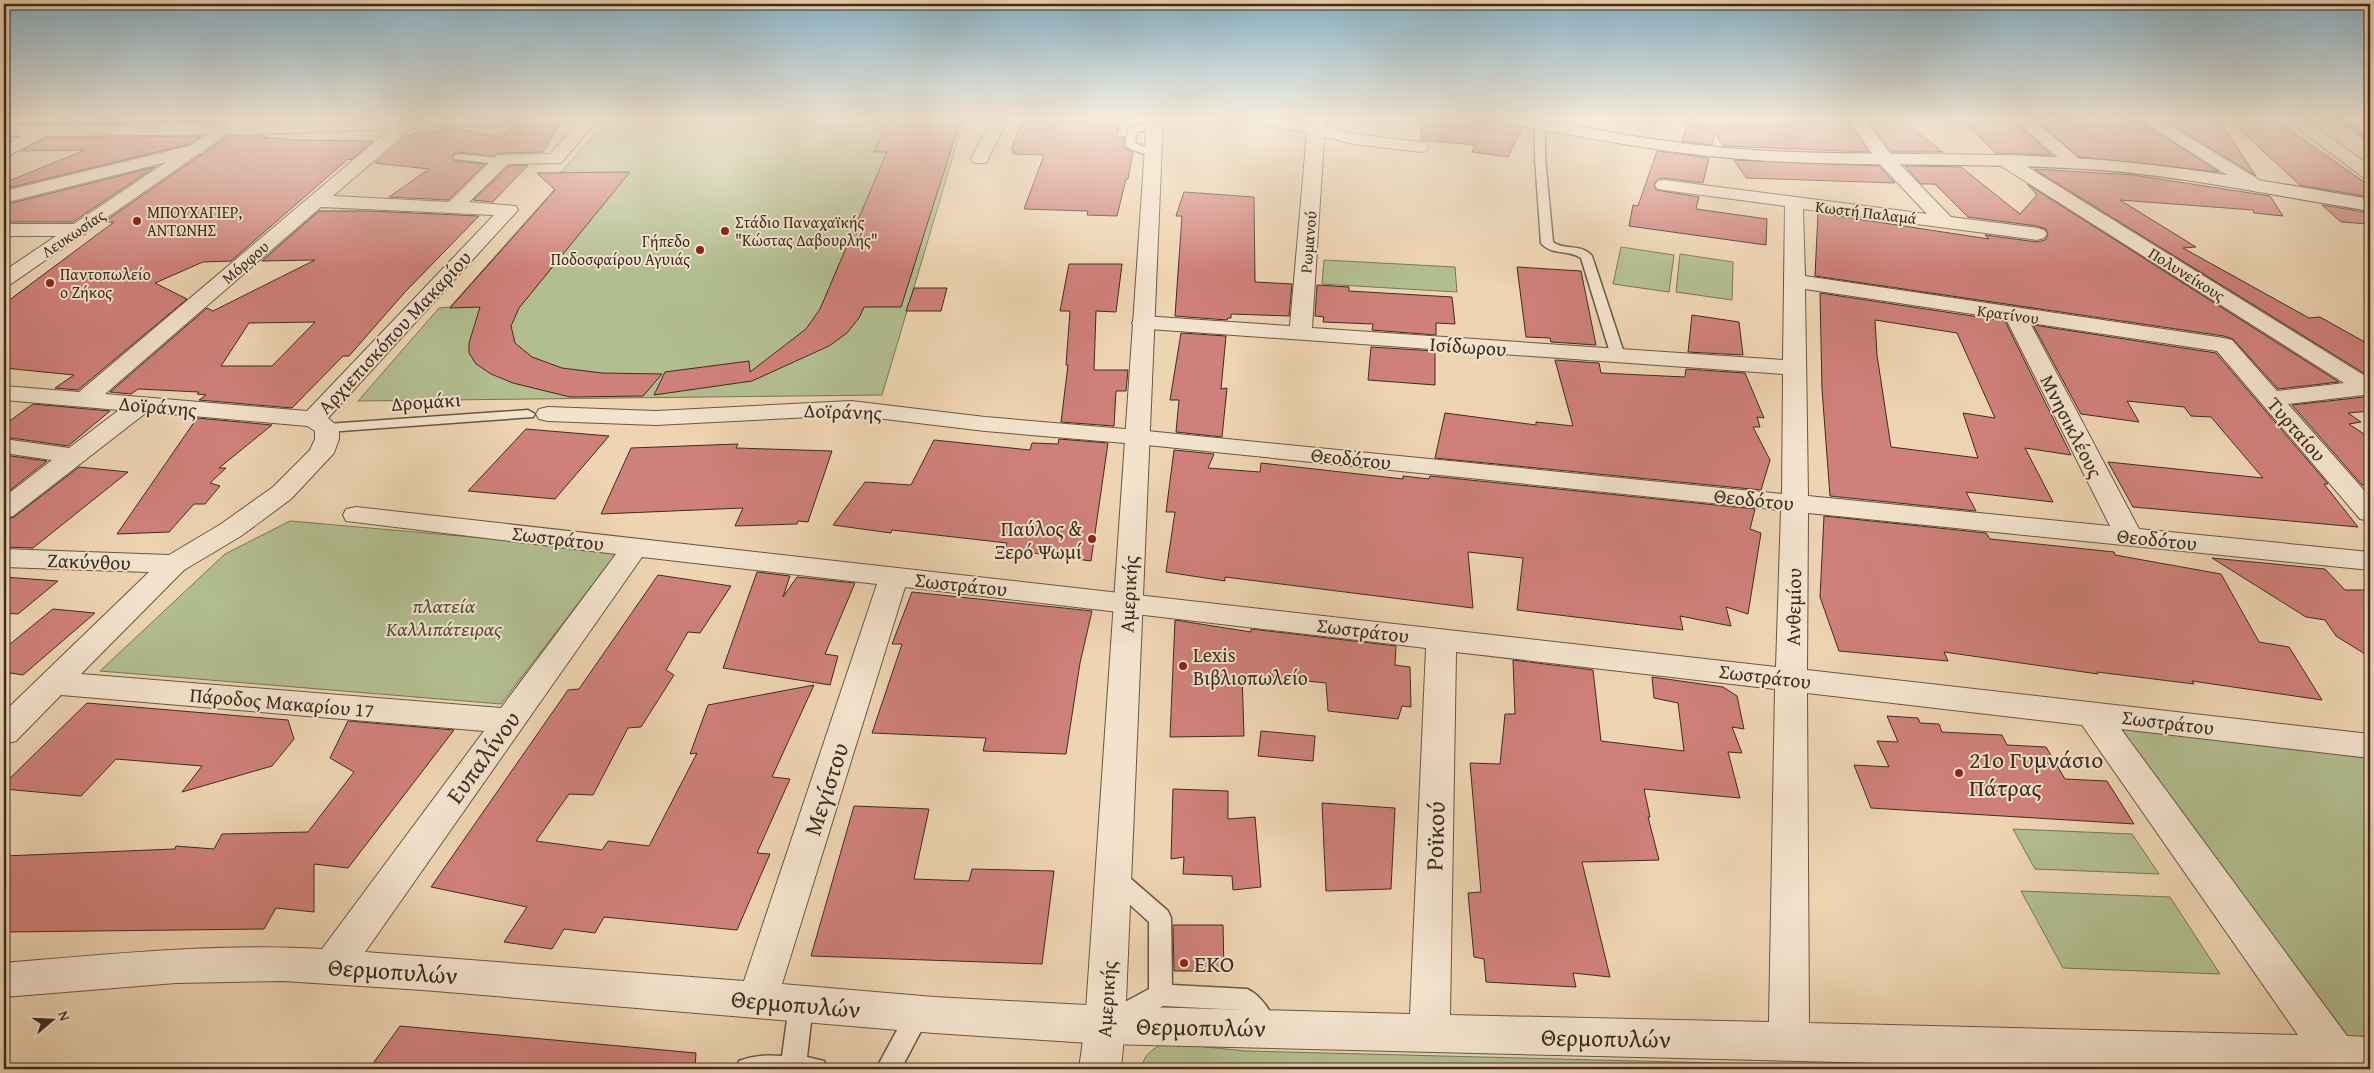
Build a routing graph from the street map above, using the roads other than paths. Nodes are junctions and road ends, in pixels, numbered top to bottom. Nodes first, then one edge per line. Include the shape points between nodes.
1 (119, 169) edge
2 (169, 169) edge
3 (354, 169) edge
4 (493, 169) edge
5 (1152, 169) edge
6 (1313, 169) edge
7 (1541, 169) edge
8 (1895, 169) edge
9 (2019, 169) edge
10 (2143, 169) edge
11 (2229, 169) edge
12 (2252, 183) junction
13 (1664, 185) dead end
14 (4, 197) edge
15 (317, 201) junction
16 (1794, 203) junction
17 (2370, 205) edge
18 (454, 207) junction
19 (1945, 222) junction
20 (4, 230) edge
21 (78, 230) junction
22 (2037, 234) dead end
23 (4, 280) edge
24 (1793, 282) junction
25 (2015, 315) junction
26 (1143, 323) junction
27 (1300, 334) junction
28 (2224, 345) joint
29 (1618, 356) junction
30 (1793, 368) junction
31 (2369, 383) edge
32 (7, 395) edge
33 (2271, 399) junction
34 (84, 400) junction
35 (141, 405) junction
36 (538, 414) joint
37 (320, 423) junction
38 (1137, 437) junction
39 (4, 446) edge
40 (74, 456) junction
41 (1795, 503) junction
42 (4, 510) edge
43 (2370, 513) edge
44 (356, 515) dead end
45 (2129, 537) junction
46 (635, 547) junction
47 (4, 558) edge
48 (2370, 561) edge
49 (174, 564) junction
50 (894, 577) junction
51 (1128, 603) junction
52 (1441, 639) junction
53 (1792, 679) junction
54 (54, 683) junction
55 (2092, 714) junction
56 (509, 721) junction
57 (4, 732) edge
58 (2370, 746) edge
59 (1113, 876) junction
60 (332, 967) junction
61 (4, 980) edge
62 (1161, 995) junction
63 (757, 1001) junction
64 (801, 1005) junction
65 (918, 1014) junction
66 (1105, 1025) junction
67 (1268, 1029) junction
68 (1429, 1033) junction
69 (1790, 1042) junction
70 (2353, 1056) edge
71 (748, 1069) edge
72 (804, 1069) edge
73 (888, 1069) edge
74 (1100, 1069) edge

1 - 14 street
2 - 21 street, Λευκωσίας
3 - 15 street, Μόρφου
4 - 18 street
5 - 26 street, Αμερικής
6 - 27 street, Ρωμανού
7 - 29 lane via 1547,243 1552,247 1576,250 1586,256
8 - 19 street
9 - 31 street, Πολυνείκους via 2338,368
10 - 12 street
11 - 12 street
12 - 17 street
13 - 16 street, Κωστή Παλαμά
15 - 18 street
15 - 34 street, Μόρφου
16 - 19 street, Κωστή Παλαμά
16 - 24 street, Ανθεμίου
18 - 37 street, Αρχιεπισκόπου Μακαρίου via 509,210
19 - 22 street, Κωστή Παλαμά
20 - 21 street
21 - 23 street, Λευκωσίας
24 - 25 street, Κρατίνου
24 - 30 street, Ανθεμίου
25 - 28 street, Κρατίνου
25 - 45 street, Μνησικλέους
26 - 27 street, Ισίδωρου
26 - 38 street, Αμερικής
27 - 29 street, Ισίδωρου
28 - 33 street, Τυρταίου
29 - 30 street, Ισίδωρου
30 - 41 street, Ανθεμίου
31 - 33 street
32 - 34 street, Δοϊράνης
33 - 43 street, Τυρταίου
34 - 35 street, Δοϊράνης
35 - 37 street, Δοϊράνης
35 - 40 street
36 - 37 lane, Δρομάκι
36 - 38 street, Δοϊράνης via 656,418 851,408 984,424
37 - 49 street, Αρχιεπισκόπου Μακαρίου via 327,439 320,452 282,492 231,530
38 - 41 street, Θεοδότου
38 - 51 street, Αμερικής
39 - 40 street
40 - 42 street
41 - 45 street, Θεοδότου
41 - 53 street, Ανθεμίου
44 - 46 street, Σωστράτου
45 - 48 street, Θεοδότου
46 - 50 street, Σωστράτου
46 - 56 street, Ευπαλίνου
47 - 49 street, Ζακύνθου
49 - 54 street, Αρχιεπισκόπου Μακαρίου
50 - 51 street, Σωστράτου
50 - 63 street, Μεγίστου
51 - 52 street, Σωστράτου
51 - 59 street, Αμερικής
52 - 53 street, Σωστράτου
52 - 68 street, Ροϊκού
53 - 55 street, Σωστράτου
53 - 69 street, Ανθεμίου
54 - 56 street, Πάροδος Μακαρίου 17
54 - 57 street, Αρχιεπισκόπου Μακαρίου
55 - 58 street, Σωστράτου
55 - 70 street
56 - 60 street, Ευπαλίνου
59 - 62 lane via 1160,918
59 - 66 street, Αμερικής
60 - 61 street, Θερμοπυλών via 273,964 176,966
60 - 63 street, Θερμοπυλών
62 - 66 lane
62 - 67 lane via 1247,1000
63 - 64 street, Θερμοπυλών
64 - 65 street, Θερμοπυλών
64 - 72 lane
65 - 66 street, Θερμοπυλών
65 - 73 lane
66 - 67 street, Θερμοπυλών
66 - 74 street, Αμερικής
67 - 68 street, Θερμοπυλών
68 - 69 street, Θερμοπυλών
69 - 70 street, Θερμοπυλών
71 - 72 lane via 763,1066

